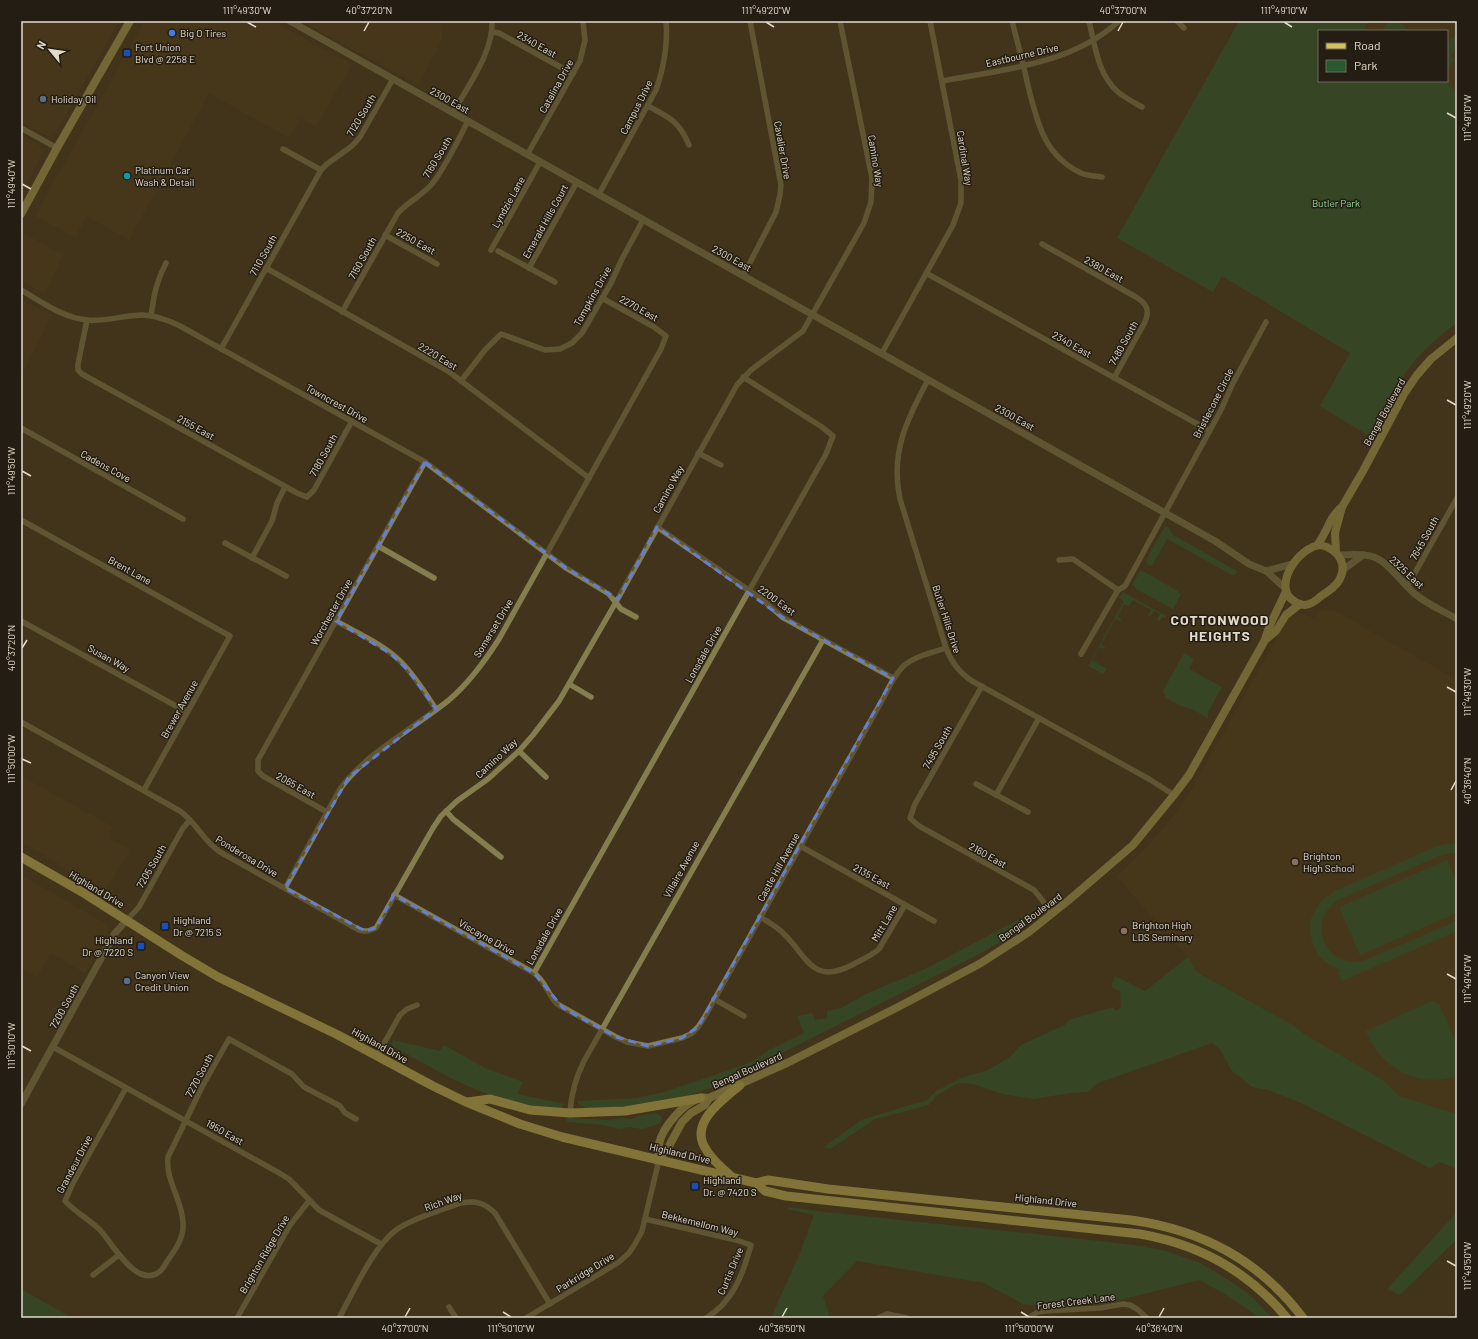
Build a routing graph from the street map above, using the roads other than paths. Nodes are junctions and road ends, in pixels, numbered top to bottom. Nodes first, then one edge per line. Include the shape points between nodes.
1 (130, 21) edge
2 (290, 21) edge
3 (492, 21) edge
4 (583, 21) edge
5 (666, 21) edge
6 (750, 21) edge
7 (840, 21) edge
8 (930, 21) edge
9 (1012, 21) edge
10 (1089, 21) edge
11 (1119, 21) edge
12 (1177, 21) edge
13 (1184, 28) dead end
14 (492, 32) junction
15 (1093, 40) junction
16 (1023, 65) junction
17 (573, 74) junction
18 (393, 79) junction
19 (942, 81) junction
20 (648, 106) junction
21 (1142, 107) dead end
22 (453, 113) junction
23 (468, 122) junction
24 (21, 128) edge
25 (689, 145) dead end
26 (56, 148) junction
27 (283, 148) dead end
28 (527, 155) junction
29 (540, 162) junction
30 (321, 170) junction
31 (1102, 177) dead end
32 (577, 182) junction
33 (599, 194) junction
34 (398, 213) joint
35 (21, 214) edge
36 (643, 220) junction
37 (386, 235) junction
38 (1042, 244) dead end
39 (491, 250) dead end
40 (498, 251) dead end
41 (166, 263) dead end
42 (437, 264) dead end
43 (266, 268) junction
44 (529, 268) junction
45 (926, 273) junction
46 (743, 276) junction
47 (554, 282) dead end
48 (21, 290) edge
49 (602, 298) junction
50 (342, 312) junction
51 (813, 314) junction
52 (151, 316) junction
53 (1148, 316) joint
54 (86, 320) junction
55 (1266, 322) dead end
56 (666, 336) joint
57 (1457, 338) edge
58 (222, 348) junction
59 (882, 353) junction
60 (743, 377) junction
61 (1114, 378) junction
62 (928, 380) junction
63 (461, 381) junction
64 (352, 421) junction
65 (21, 428) edge
66 (1210, 431) junction
67 (698, 453) junction
68 (425, 462) junction
69 (720, 465) dead end
70 (589, 478) junction
71 (285, 487) junction
72 (307, 497) joint
73 (1457, 498) edge
74 (1342, 507) junction
75 (1166, 513) junction
76 (183, 519) dead end
77 (21, 520) edge
78 (657, 528) junction
79 (225, 543) dead end
80 (378, 546) junction
81 (1317, 546) junction
82 (1337, 553) junction
83 (547, 554) junction
84 (1363, 555) junction
85 (252, 558) junction
86 (1059, 560) dead end
87 (1293, 564) junction
88 (1343, 570) junction
89 (1266, 571) junction
90 (286, 576) dead end
91 (434, 578) dead end
92 (1407, 587) junction
93 (1118, 590) junction
94 (1285, 590) junction
95 (749, 591) junction
96 (616, 602) junction
97 (1300, 604) junction
98 (636, 617) dead end
99 (1457, 618) edge
100 (21, 621) edge
101 (336, 622) junction
102 (230, 636) joint
103 (823, 640) junction
104 (1265, 640) junction
105 (946, 648) junction
106 (1081, 654) dead end
107 (893, 678) junction
108 (569, 684) junction
109 (982, 686) junction
110 (591, 697) dead end
111 (436, 709) junction
112 (187, 712) junction
113 (1039, 718) junction
114 (21, 722) edge
115 (519, 750) junction
116 (258, 771) joint
117 (546, 777) dead end
118 (976, 784) dead end
119 (144, 790) junction
120 (996, 795) junction
121 (1174, 795) junction
122 (446, 811) junction
123 (327, 812) junction
124 (1028, 812) dead end
125 (910, 818) joint
126 (190, 820) junction
127 (800, 846) junction
128 (21, 857) edge
129 (501, 857) dead end
130 (285, 888) junction
131 (394, 896) junction
132 (905, 905) junction
133 (1052, 914) junction
134 (760, 917) junction
135 (127, 920) junction
136 (934, 921) dead end
137 (370, 931) joint
138 (534, 973) junction
139 (714, 999) junction
140 (416, 1005) dead end
141 (744, 1016) dead end
142 (602, 1029) junction
143 (53, 1047) junction
144 (377, 1056) junction
145 (740, 1084) junction
146 (126, 1088) junction
147 (705, 1098) junction
148 (466, 1102) junction
149 (21, 1104) edge
150 (570, 1113) junction
151 (356, 1119) dead end
152 (186, 1121) junction
153 (659, 1160) junction
154 (732, 1177) junction
155 (756, 1183) junction
156 (309, 1201) junction
157 (645, 1219) junction
158 (381, 1244) junction
159 (750, 1246) joint
160 (119, 1255) junction
161 (160, 1272) joint
162 (93, 1275) dead end
163 (550, 1304) junction
164 (449, 1307) dead end
165 (237, 1318) edge
166 (339, 1318) edge
167 (456, 1318) edge
168 (526, 1318) edge
169 (706, 1318) edge
170 (878, 1318) edge
171 (907, 1318) edge
172 (1028, 1318) edge
173 (1146, 1318) edge
174 (1287, 1318) edge
175 (1303, 1318) edge

1 - 26 main road
2 - 18 street, 2300 East
3 - 14 street
4 - 17 street, Catalina Drive via 583,52
5 - 20 street, Campus Drive via 664,66
6 - 46 street, Cavalier Drive via 781,185 776,212
7 - 51 street, Camino Way via 872,178 872,202 861,229
8 - 19 street, Cardinal Way
9 - 16 street
10 - 15 street
11 - 15 street, Eastbourne Drive
12 - 13 street
14 - 17 street, 2340 East via 499,33
14 - 22 street via 484,56
15 - 16 street, Eastbourne Drive via 1061,56
15 - 21 street via 1102,70 1111,85 1118,93
16 - 19 street, Eastbourne Drive
16 - 31 street via 1037,121 1047,143 1069,166 1083,174
17 - 28 street, Catalina Drive
18 - 22 street, 2300 East
18 - 30 street, 7120 South via 356,142
19 - 45 street, Cardinal Way via 962,194 955,221
20 - 25 street via 678,125
20 - 33 street, Campus Drive
22 - 23 street, 2300 East
23 - 28 street, 2300 East
23 - 34 street, 7160 South via 431,185
24 - 26 street
26 - 35 main road
27 - 30 street
28 - 29 street, 2300 East
29 - 32 street, 2300 East
29 - 39 street, Lyndzie Lane
30 - 43 street, 7110 South
32 - 33 street, 2300 East
32 - 44 street, Emerald Hills Court
33 - 36 street, 2300 East
34 - 37 street, 7150 South
36 - 46 street, 2300 East
36 - 49 street, Tompkins Drive
37 - 42 street, 2250 East
37 - 50 street, 7150 South
38 - 53 street, 2380 East via 1142,301 1148,309
40 - 44 street, Emerald Hills Court
41 - 52 street via 155,289
43 - 50 street, 2220 East
43 - 58 street, 7110 South
44 - 47 street, Emerald Hills Court
45 - 59 street, Cardinal Way
45 - 61 street, 2340 East
46 - 51 street, 2300 East
48 - 54 street, Towncrest Drive via 74,318
49 - 56 street, 2270 East
49 - 63 street, Tompkins Drive via 582,333 572,343 545,350 501,334
50 - 63 street, 2220 East via 436,364
51 - 59 street, 2300 East
51 - 60 street, Camino Way via 803,331
52 - 54 street, Towncrest Drive
52 - 58 street, Towncrest Drive via 167,320
53 - 61 street, 7480 South
54 - 71 street, 2155 East via 78,370
55 - 66 street, Bristlecone Circle
56 - 70 street, Somerset Drive
57 - 74 main road, Bengal Boulevard via 1431,359 1404,394
58 - 64 street, Towncrest Drive
59 - 62 street, 2300 East
60 - 67 street, Camino Way
60 - 95 street, Lonsdale Drive via 832,436 826,454
61 - 66 street, 2340 East
62 - 75 street, 2300 East
62 - 105 street, Butler Hills Drive via 902,435 898,451 897,484
63 - 70 street, 2220 East
64 - 68 street, Towncrest Drive
64 - 72 street, 7180 South via 314,490
65 - 76 street, Cadens Cove
66 - 75 street, Bristlecone Circle
67 - 69 street
67 - 78 street, Camino Way
68 - 80 street, Worchester Drive
68 - 83 street, Towncrest Drive
70 - 83 street, Somerset Drive
71 - 72 street, 2155 East
71 - 85 street via 272,521
73 - 92 street, 7645 South
74 - 81 main road, Bengal Boulevard via 1336,512
74 - 82 main road, Bengal Boulevard via 1335,533
75 - 89 street, 2300 East via 1215,541 1253,567
75 - 93 street via 1125,586
77 - 102 street, Brent Lane
78 - 95 street, 2200 East
78 - 96 street, Camino Way
79 - 85 street
80 - 91 street
80 - 101 street, Worchester Drive
81 - 82 main road via 1328,547
81 - 87 main road via 1306,550
82 - 84 street, 2325 East
82 - 88 main road
83 - 96 street, Towncrest Drive via 609,594
83 - 111 street, Somerset Drive via 485,661 450,699
84 - 88 street
84 - 92 street, 2325 East via 1373,556 1384,563
85 - 90 street
86 - 93 street via 1073,559
87 - 89 street
87 - 94 main road
88 - 97 main road via 1338,582 1330,589 1312,603
89 - 94 street, 2300 East
92 - 99 street, 2325 East via 1416,595
93 - 106 street
94 - 97 main road via 1290,598
94 - 104 main road, Bengal Boulevard via 1268,626
95 - 103 street, 2200 East via 782,617
95 - 138 street, Lonsdale Drive
96 - 98 street, Towncrest Drive via 621,609
96 - 108 street, Camino Way
97 - 104 main road, Bengal Boulevard via 1286,615 1276,632
100 - 112 street, Susan Way
101 - 111 street via 382,646 408,670
101 - 116 street, Worchester Drive via 258,760
102 - 112 street, Brewer Avenue
103 - 107 street, 2200 East
103 - 142 street, Villaire Avenue
104 - 121 main road, Bengal Boulevard via 1202,754
105 - 107 street, Castle Hill Avenue via 913,659
105 - 109 street, Butler Hills Drive via 958,670
107 - 127 street, Castle Hill Avenue
108 - 110 street
108 - 115 street, Camino Way via 533,735
109 - 113 street, Butler Hills Drive
109 - 125 street, 7495 South via 915,804
111 - 123 street, Somerset Drive via 360,766 340,789
112 - 119 street, Brewer Avenue
113 - 120 street
113 - 121 street, Butler Hills Drive
114 - 119 street, Ponderosa Drive
115 - 117 street
115 - 122 street, Camino Way via 488,779
116 - 123 street, 2065 East via 270,781
118 - 120 street
119 - 126 street, Ponderosa Drive via 180,811
120 - 124 street
121 - 133 main road, Bengal Boulevard via 1133,845
122 - 129 street
122 - 131 street, Camino Way via 433,828
123 - 130 street, Somerset Drive
125 - 133 street, 2160 East via 919,826 1034,890
126 - 130 street, Ponderosa Drive via 212,847
126 - 135 street, 7205 South via 139,907
127 - 132 street, 2135 East
127 - 134 street, Castle Hill Avenue
128 - 135 main road, Highland Drive
130 - 137 street, Ponderosa Drive via 359,930
131 - 137 street, Camino Way via 376,928
131 - 138 street, Viscayne Drive
132 - 134 street, Mitt Lane via 879,950 844,969 833,972 813,967 784,933
132 - 136 street, 2135 East
133 - 145 main road, Bengal Boulevard via 981,963 829,1042
134 - 139 street, Castle Hill Avenue
135 - 143 street, 7200 South via 115,933
135 - 144 main road, Highland Drive via 224,980
138 - 142 street, Viscayne Drive via 544,981 557,1004
139 - 141 street
139 - 142 street, Castle Hill Avenue via 698,1027 692,1034 682,1038 648,1046 639,1045
140 - 144 street via 400,1015
142 - 150 street, Villaire Avenue via 579,1070
143 - 146 street, 1950 East
143 - 149 street, 7200 South
144 - 148 main road, Highland Drive
145 - 147 main road, Bengal Boulevard
145 - 154 main road via 712,1110 704,1120 701,1132 703,1145 712,1158
146 - 152 street, 1950 East
146 - 160 street, Grandeur Drive via 65,1201 101,1232
147 - 150 main road via 625,1111
147 - 153 main road, Bengal Boulevard via 705,1105 682,1122
148 - 150 main road via 490,1099 547,1113
148 - 153 main road, Highland Drive via 520,1124
151 - 152 street, 7270 South via 345,1113 340,1106 304,1087 292,1074 229,1039
152 - 156 street, 1950 East via 289,1179
152 - 161 street, 7270 South via 171,1149 167,1167 182,1211 184,1226 176,1249
153 - 154 main road, Highland Drive
153 - 157 street, Parkridge Drive
154 - 155 main road, Highland Drive
155 - 174 main road, Highland Drive via 765,1191 806,1199 1127,1232 1169,1240 1206,1254 1241,1274 1261,1290
155 - 175 main road, Highland Drive via 768,1180 828,1189 1162,1225 1194,1235 1238,1257 1276,1287
156 - 158 street, 1950 East via 325,1214
156 - 165 street, Brighton Ridge Drive via 290,1225
157 - 159 street, Bekkemellom Way via 736,1240
157 - 163 street, Parkridge Drive via 635,1244 619,1262
158 - 163 street, Rich Way via 406,1224 461,1203 479,1202 495,1213
158 - 166 street, Rich Way
159 - 169 street, Curtis Drive via 747,1260 727,1302
160 - 161 street, Grandeur Drive via 144,1275 152,1276
160 - 162 street
163 - 168 street, Parkridge Drive
164 - 167 street
170 - 171 street via 887,1314
172 - 173 street, Forest Creek Lane via 1038,1312 1123,1304 1137,1309

